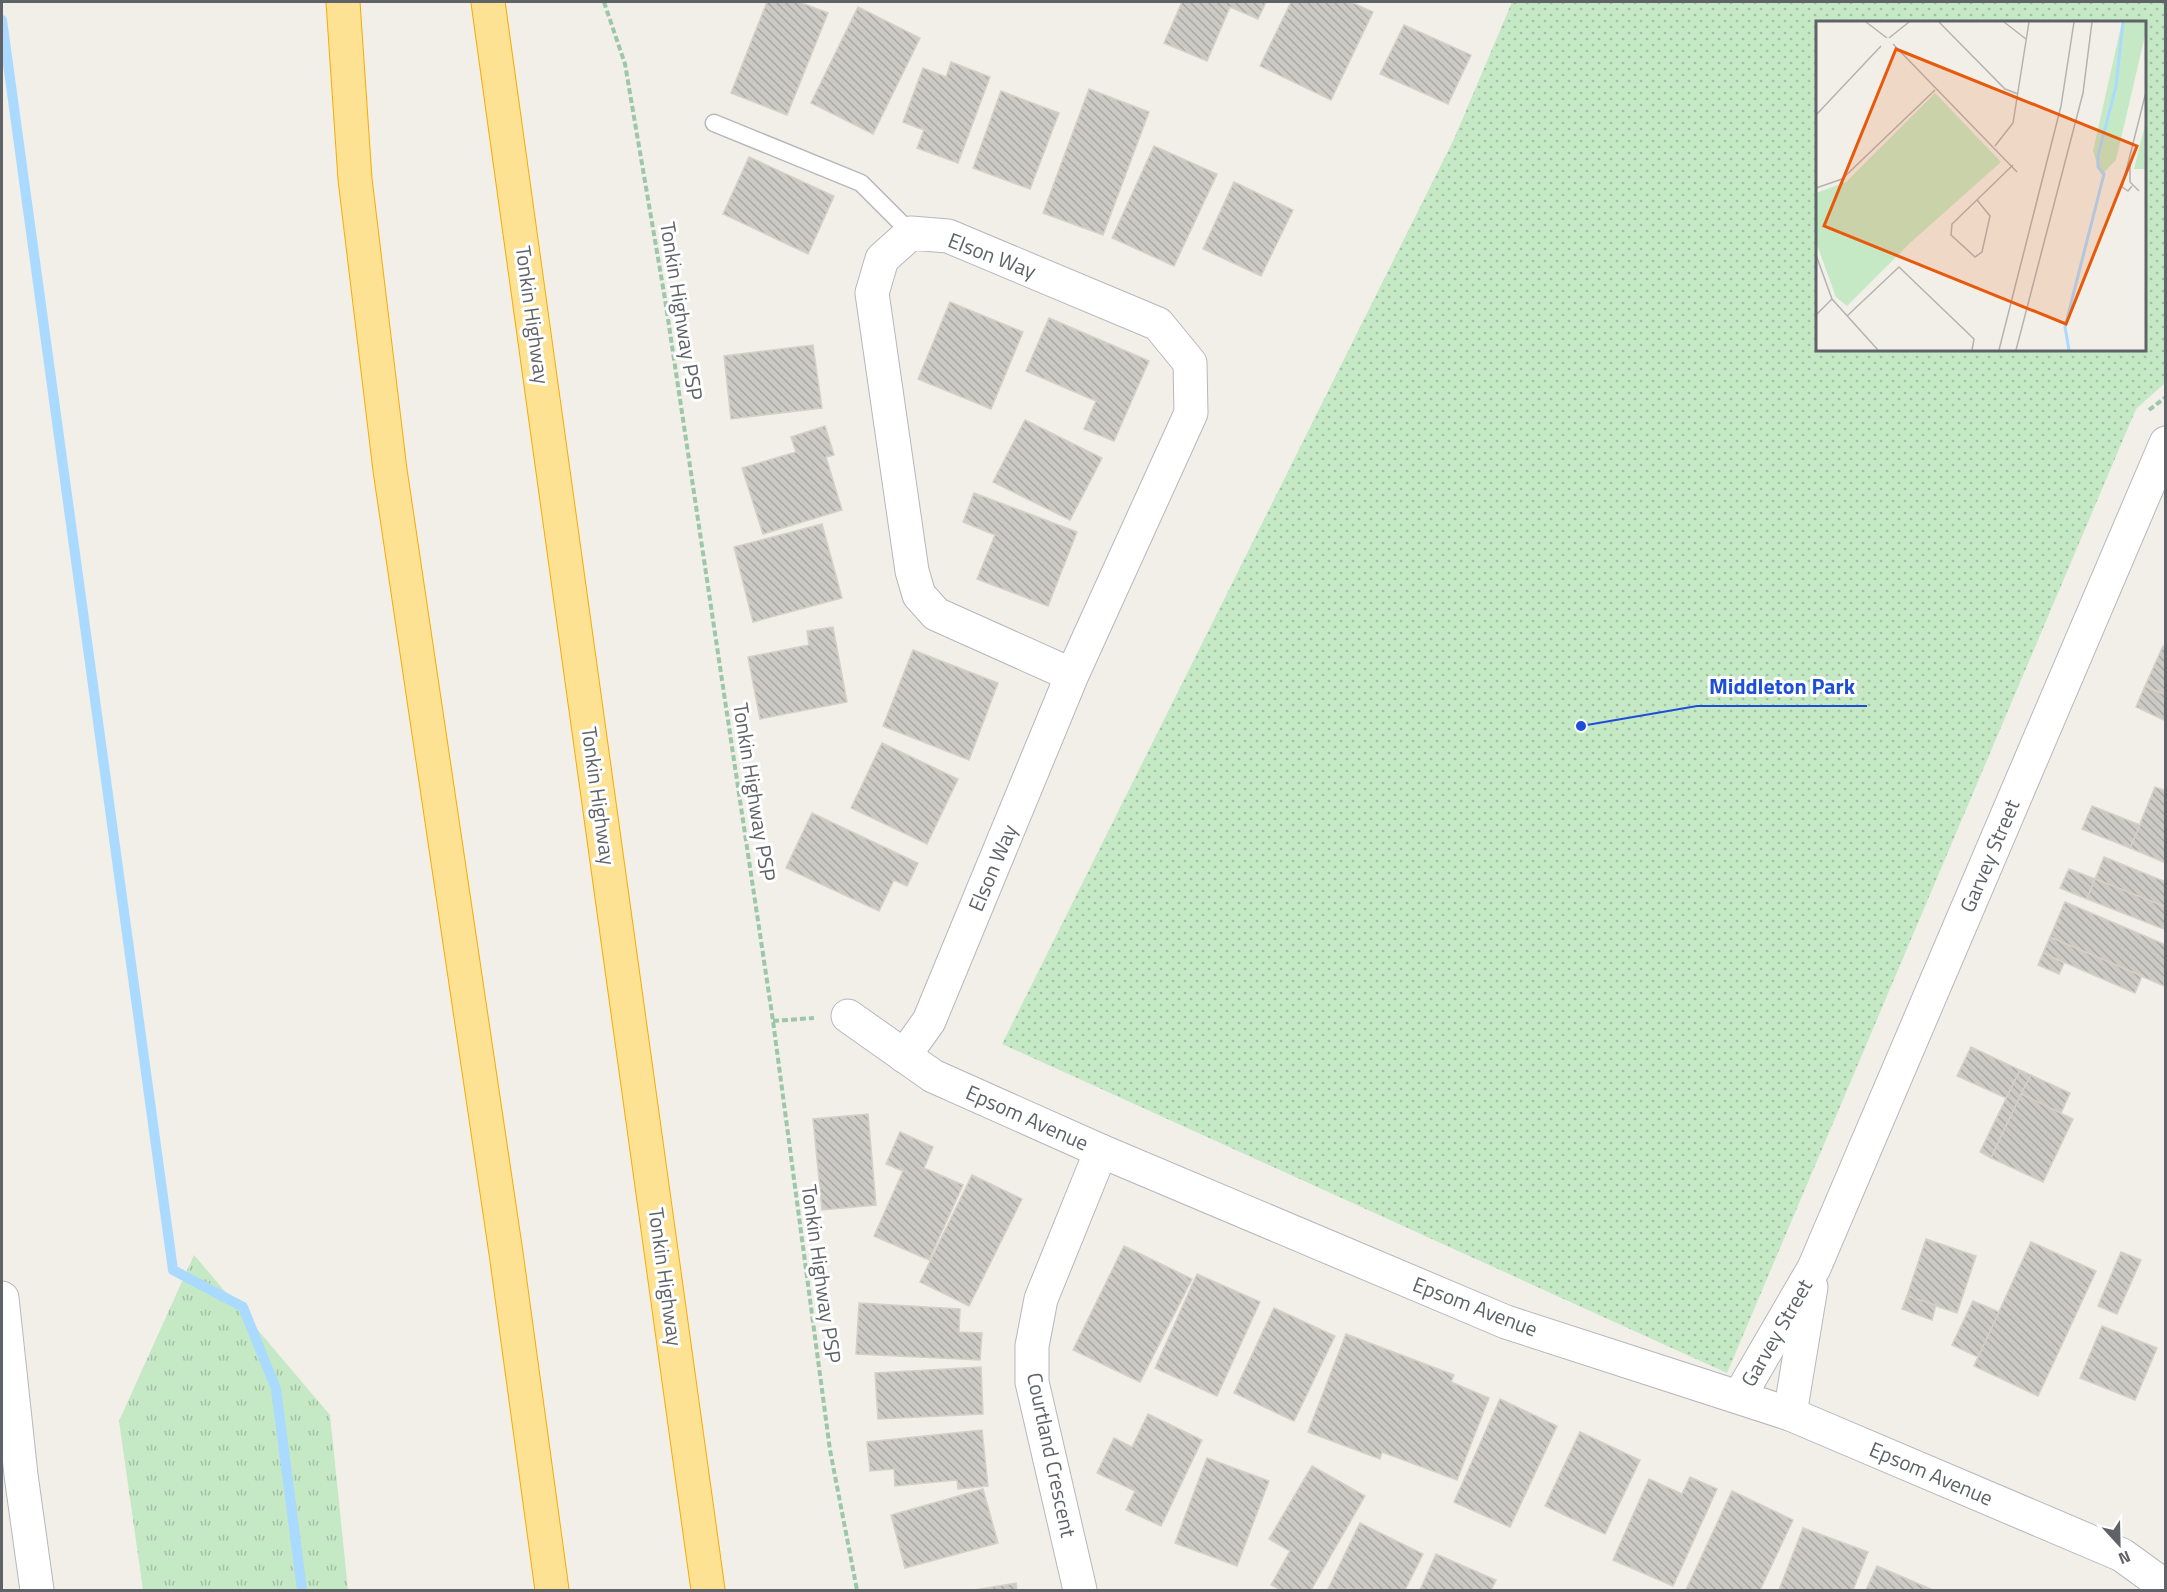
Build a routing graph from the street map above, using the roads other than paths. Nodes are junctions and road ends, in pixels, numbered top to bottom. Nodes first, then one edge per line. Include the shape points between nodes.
1 (321, 2) edge
2 (343, 2) edge
3 (488, 2) edge
4 (714, 123) dead end
5 (355, 179) junction
6 (911, 233) junction
7 (2166, 443) edge
8 (1072, 675) junction
9 (848, 1016) dead end
10 (904, 1056) junction
11 (1101, 1151) junction
12 (1814, 1268) junction
13 (2, 1298) edge
14 (1739, 1397) junction
15 (1790, 1414) junction
16 (2, 1439) edge
17 (21, 1475) junction
18 (2122, 1555) junction
19 (2166, 1557) edge
20 (2166, 1587) edge
21 (37, 1590) edge
22 (552, 1590) edge
23 (708, 1590) edge
24 (1080, 1590) edge

1 - 5 highway
2 - 5 highway
3 - 23 highway, Tonkin Highway
4 - 6 lane via 861,183
5 - 22 highway via 390,470 507,1253
6 - 8 street via 882,259 872,293 912,571 919,595 936,614
6 - 8 street, Elson Way via 948,236 1158,324 1190,363 1191,413
7 - 12 street, Garvey Street
8 - 10 street, Elson Way via 929,1021
9 - 10 street, Epsom Avenue
10 - 11 street, Epsom Avenue via 933,1076
11 - 14 street, Epsom Avenue via 1506,1322
11 - 24 street, Courtland Crescent via 1041,1299 1032,1346 1032,1382
12 - 14 street, Garvey Street
12 - 15 street, Garvey Street
13 - 17 street
14 - 15 street, Epsom Avenue
15 - 18 street, Epsom Avenue
16 - 17 street
17 - 21 street
18 - 19 street, Epsom Avenue
18 - 20 street, Epsom Avenue

